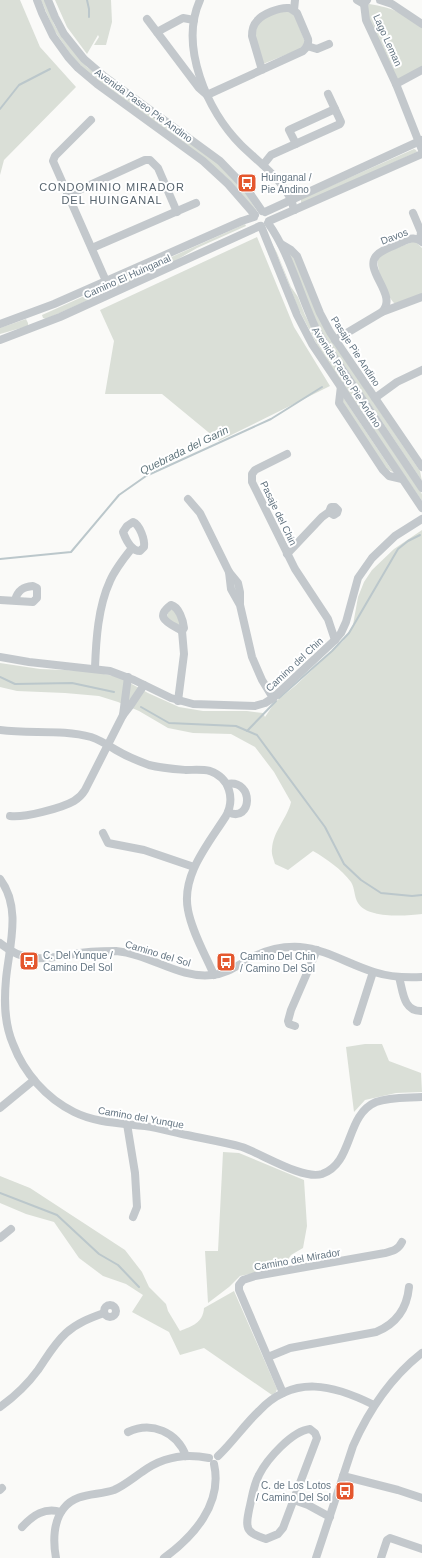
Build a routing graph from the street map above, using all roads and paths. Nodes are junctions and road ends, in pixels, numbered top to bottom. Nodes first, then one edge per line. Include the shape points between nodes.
1 (37, 0) edge
2 (48, 0) edge
3 (200, 0) edge
4 (295, 0) edge
5 (380, 0) edge
6 (362, 1) edge
7 (294, 10) junction
8 (147, 19) dead end
9 (194, 20) junction
10 (422, 24) edge
11 (157, 32) junction
12 (329, 44) dead end
13 (307, 46) junction
14 (262, 70) junction
15 (422, 70) edge
16 (396, 84) junction
17 (328, 94) dead end
18 (207, 95) junction
19 (334, 109) junction
20 (91, 120) dead end
21 (420, 141) edge
22 (296, 144) junction
23 (422, 150) edge
24 (422, 154) edge
25 (263, 165) junction
26 (68, 195) junction
27 (290, 199) junction
28 (196, 203) dead end
29 (294, 210) junction
30 (177, 212) junction
31 (413, 213) dead end
32 (259, 214) junction
33 (264, 224) junction
34 (421, 241) edge
35 (281, 244) junction
36 (92, 248) junction
37 (106, 281) junction
38 (422, 297) edge
39 (387, 299) junction
40 (401, 305) junction
41 (32, 312) junction
42 (382, 312) junction
43 (0, 324) edge
44 (39, 326) junction
45 (0, 340) edge
46 (335, 340) junction
47 (422, 370) edge
48 (375, 398) junction
49 (287, 454) dead end
50 (422, 467) edge
51 (422, 488) edge
52 (188, 499) dead end
53 (422, 508) edge
54 (329, 512) dead end
55 (422, 519) edge
56 (132, 548) dead end
57 (287, 554) junction
58 (0, 600) edge
59 (15, 600) dead end
60 (328, 619) junction
61 (343, 628) junction
62 (182, 631) dead end
63 (335, 640) junction
64 (0, 657) edge
65 (95, 668) junction
66 (128, 677) junction
67 (144, 685) junction
68 (273, 698) junction
69 (178, 700) junction
70 (123, 715) junction
71 (0, 730) edge
72 (108, 745) junction
73 (227, 784) junction
74 (228, 812) junction
75 (10, 816) dead end
76 (103, 834) dead end
77 (194, 867) junction
78 (0, 879) edge
79 (12, 932) junction
80 (0, 939) edge
81 (0, 943) edge
82 (317, 950) junction
83 (10, 951) junction
84 (373, 972) junction
85 (214, 975) junction
86 (399, 977) junction
87 (422, 977) edge
88 (422, 1011) edge
89 (357, 1022) dead end
90 (295, 1026) dead end
91 (34, 1080) junction
92 (422, 1097) edge
93 (0, 1108) edge
94 (127, 1124) junction
95 (133, 1217) dead end
96 (11, 1229) dead end
97 (0, 1238) edge
98 (402, 1242) dead end
99 (409, 1287) dead end
100 (104, 1313) dead end
101 (422, 1353) edge
102 (268, 1357) junction
103 (283, 1393) junction
104 (374, 1405) junction
105 (0, 1407) edge
106 (128, 1432) dead end
107 (186, 1456) junction
108 (212, 1461) junction
109 (343, 1476) junction
110 (422, 1498) edge
111 (294, 1500) junction
112 (61, 1512) junction
113 (331, 1515) junction
114 (22, 1527) dead end
115 (422, 1549) edge
116 (55, 1558) edge
117 (164, 1558) edge
118 (316, 1558) edge
119 (381, 1558) edge

1 - 32 street, Avenida Paseo Pie Andino via 53,36 73,63 97,84 203,161
2 - 32 street, Avenida Paseo Pie Andino via 62,30 84,59 220,161 247,188
3 - 9 street
4 - 7 street
5 - 10 street, Lago Leman via 392,4
6 - 16 street, Lago Leman via 366,20
7 - 13 street via 308,39
7 - 14 street via 285,8 268,13 257,20 252,36
8 - 11 street
9 - 11 street via 182,18
9 - 18 street via 193,49
11 - 18 street
12 - 13 street via 316,49
13 - 14 street via 303,51
14 - 18 street
15 - 16 street, Lago Leman
16 - 21 street, Lago Leman
17 - 19 street
18 - 25 street via 229,132
19 - 22 street via 289,130
19 - 22 street via 340,124
20 - 26 street via 53,161
21 - 23 street, Lago Leman
21 - 27 street, Camino El Huinganal
22 - 25 street via 271,156
24 - 29 street, Camino El Huinganal
25 - 27 street
26 - 30 street via 150,160 158,168
26 - 36 street
27 - 29 street
27 - 32 street, Camino El Huinganal
28 - 30 street
29 - 33 street, Camino El Huinganal
30 - 36 street
31 - 34 street, Davos via 421,229
32 - 33 street via 256,223
32 - 33 street via 268,215
32 - 37 street, Camino El Huinganal
33 - 35 street, Avenida Paseo Pie Andino
33 - 44 street, Camino El Huinganal
33 - 53 street, Avenida Paseo Pie Andino via 304,329 341,386 338,404 383,470 389,476 402,479
34 - 39 street, Davos via 410,239 380,252 375,257 374,267
35 - 46 street, Pasaje Pie Andino via 291,250 299,260 320,313
35 - 51 street, Avenida Paseo Pie Andino via 318,333
36 - 37 street
37 - 41 street, Camino El Huinganal
38 - 40 street
39 - 40 street via 395,305
39 - 42 street via 387,305
40 - 42 street
41 - 43 street, Camino El Huinganal
41 - 44 street
42 - 46 street
44 - 45 street, Camino El Huinganal
46 - 48 street, Pasaje Pie Andino
47 - 48 street via 397,382
48 - 50 street, Pasaje Pie Andino
49 - 57 street, Pasaje del Chin via 255,470 252,482
52 - 68 street via 200,513 229,572 239,585 240,605 252,657
54 - 57 street, Pasaje del Chin
55 - 61 street, Camino del Chin via 395,536 364,567 356,584
56 - 65 street via 107,587 99,621
57 - 60 street, Pasaje del Chin
58 - 59 street
60 - 61 street, Pasaje del Chin
60 - 63 street, Pasaje del Chin
61 - 63 street, Camino del Chin
62 - 69 street via 184,654
63 - 68 street, Camino del Chin
64 - 65 street, Camino del Chin
65 - 66 street, Camino del Chin
66 - 67 street, Camino del Chin
66 - 70 street
67 - 69 street, Camino del Chin
67 - 70 street
68 - 69 street, Camino del Chin via 262,704 250,706 193,704
70 - 72 street
71 - 72 street via 75,734
72 - 73 street via 150,765 210,771
72 - 75 street via 79,798 29,815
73 - 74 street via 231,797
73 - 74 street via 240,786 246,792 247,801 245,809 240,814
74 - 77 street
76 - 77 street via 108,843 144,850
77 - 85 street via 187,890 188,909
78 - 79 street, Camino del Yunque via 10,898
79 - 80 street
79 - 83 street, Camino del Yunque
81 - 83 street, Camino del Sol
82 - 84 street, Camino del Sol
82 - 85 street, Camino del Sol via 300,947 274,949
82 - 90 street via 291,1010 288,1021
83 - 85 street, Camino del Sol via 38,959 85,952 118,952 142,957 187,974
83 - 91 street, Camino del Yunque via 5,992 7,1025 16,1052
84 - 86 street, Camino del Sol
84 - 89 street
86 - 87 street, Camino del Sol
86 - 88 street via 408,1006 412,1010
91 - 93 street
91 - 94 street, Camino del Yunque via 56,1101 73,1112 102,1121
92 - 94 street, Camino del Yunque via 387,1100 371,1105 359,1117 339,1161 326,1172 317,1175 302,1173 230,1144
94 - 95 street via 135,1173 137,1208
96 - 97 street
98 - 102 street, Camino del Mirador via 399,1248 385,1254 243,1280 239,1290
99 - 102 street via 404,1308 384,1329 290,1348
100 - 105 street via 79,1323 67,1332 55,1344 28,1382
101 - 104 street via 400,1373
102 - 103 street, Camino del Mirador
103 - 104 street via 306,1387 326,1387 349,1393
103 - 108 street via 264,1406 218,1456 212,1454
104 - 109 street via 359,1433
106 - 107 street via 146,1428 164,1430 176,1438
107 - 108 street
107 - 112 street via 154,1465 115,1489 76,1498
108 - 117 street via 215,1471 214,1489 206,1516 185,1541
109 - 110 street
109 - 113 street
111 - 111 street via 278,1534 266,1539 250,1532 247,1527 253,1489 259,1474 287,1440 310,1429 317,1438
111 - 113 street
112 - 114 street via 41,1512
112 - 116 street via 54,1543
113 - 118 street
115 - 119 street via 390,1538

